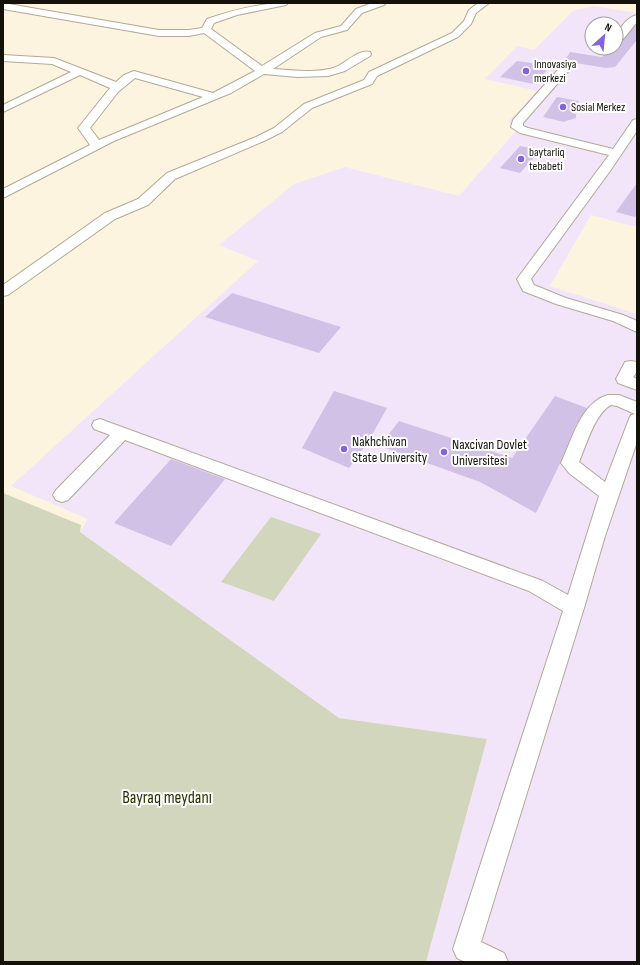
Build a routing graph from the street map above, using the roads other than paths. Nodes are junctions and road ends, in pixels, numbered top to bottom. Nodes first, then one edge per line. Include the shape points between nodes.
1 (283, 3) edge
2 (381, 3) edge
3 (484, 3) edge
4 (3, 6) edge
5 (18, 6) edge
6 (637, 18) edge
7 (206, 30) junction
8 (624, 31) edge
9 (366, 54) dead end
10 (3, 58) edge
11 (28, 59) junction
12 (568, 65) dead end
13 (3, 69) edge
14 (341, 69) junction
15 (80, 71) junction
16 (262, 72) junction
17 (363, 73) junction
18 (118, 87) junction
19 (211, 96) junction
20 (3, 109) edge
21 (637, 122) edge
22 (97, 146) junction
23 (616, 153) junction
24 (3, 194) edge
25 (3, 292) edge
26 (637, 327) edge
27 (637, 367) edge
28 (637, 385) edge
29 (637, 409) edge
30 (637, 419) edge
31 (100, 425) dead end
32 (122, 433) junction
33 (609, 494) junction
34 (62, 495) dead end
35 (574, 608) junction
36 (495, 962) edge

1 - 7 street via 233,10 210,22
2 - 16 street via 359,12 344,28 318,35
3 - 17 street via 472,12 468,22 455,35
4 - 5 street
5 - 7 street via 159,33 189,34
6 - 8 street
7 - 16 street
9 - 14 street
10 - 11 street
11 - 13 street
11 - 15 street via 54,61
12 - 23 street via 517,122 517,127 524,131
14 - 16 street via 328,73
14 - 17 street
15 - 18 street
15 - 20 street
16 - 19 street
17 - 25 street via 368,82 308,106 278,130 260,139 171,176 143,202 110,216
18 - 19 street via 134,74
18 - 22 street via 84,128
19 - 22 street
21 - 23 street
22 - 24 street
23 - 26 street via 524,279 528,288 542,294 618,318
27 - 28 street via 631,366 624,380
29 - 33 street via 617,400 600,403 570,463
30 - 33 street
31 - 32 street
32 - 34 street
32 - 35 street via 536,586
33 - 35 street
35 - 36 street via 466,949

